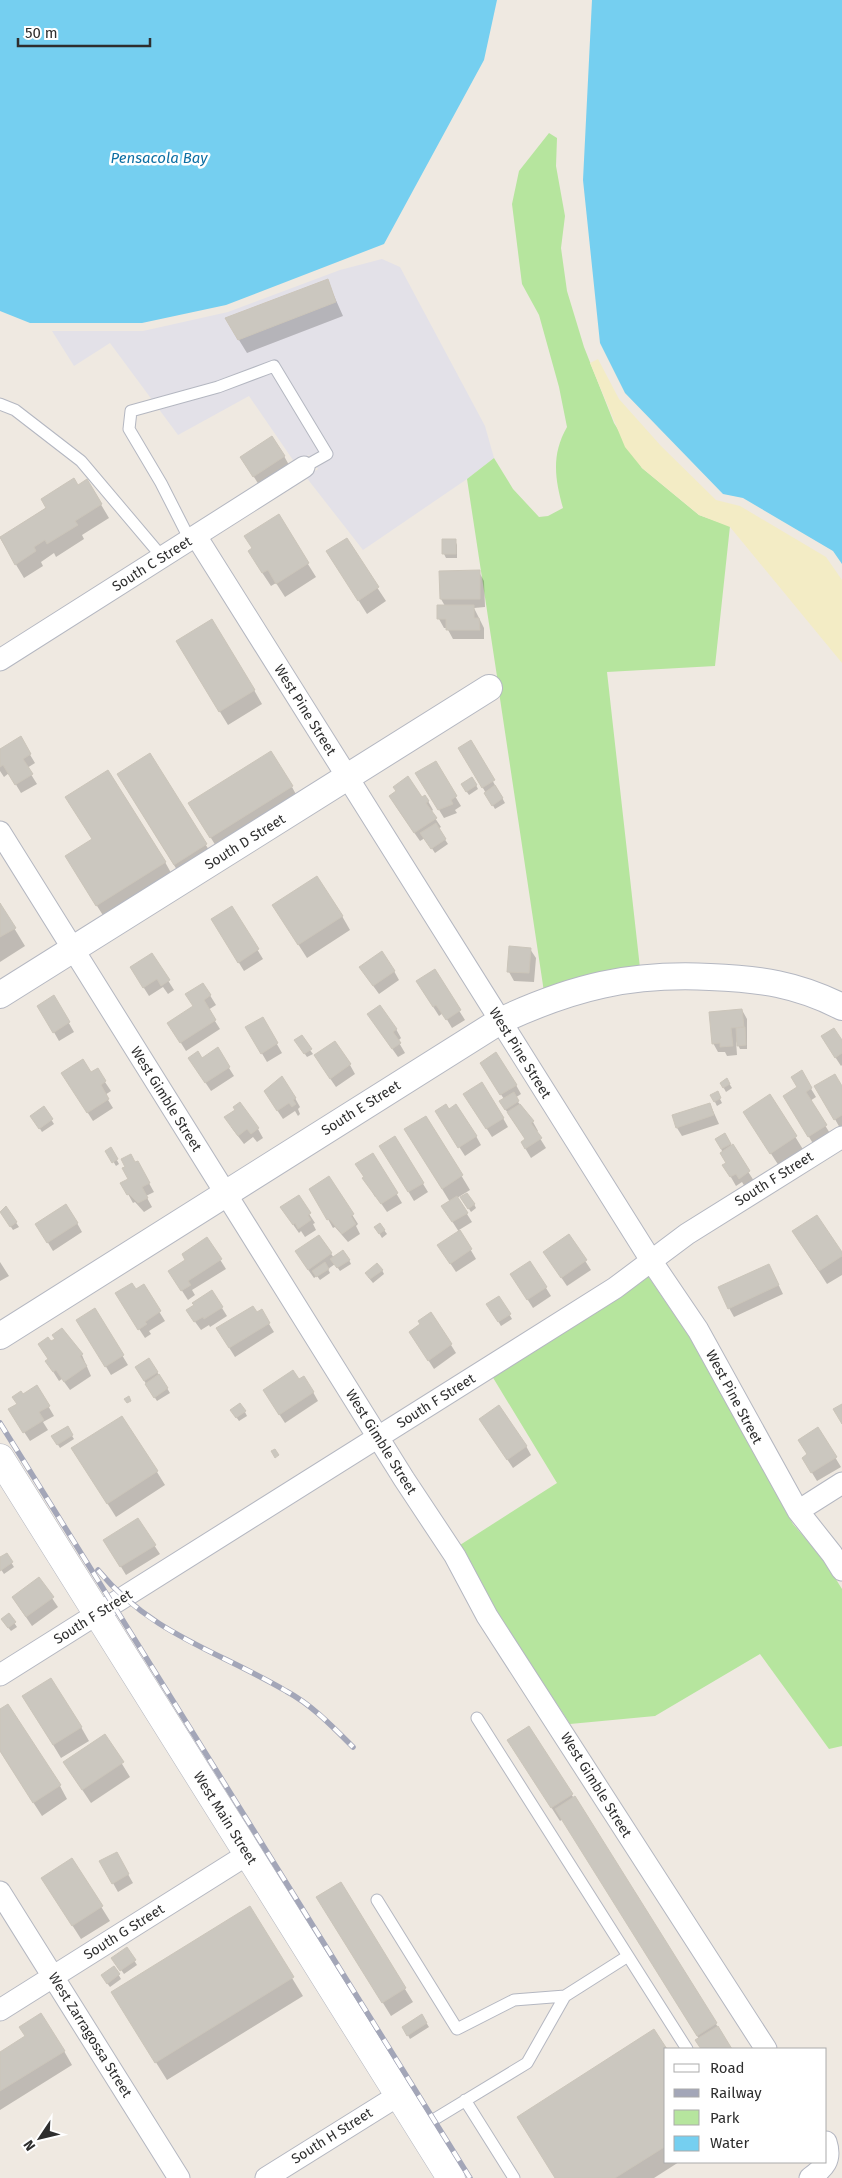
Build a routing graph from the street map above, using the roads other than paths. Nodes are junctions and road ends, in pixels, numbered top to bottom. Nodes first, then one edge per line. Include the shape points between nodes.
1 (0, 404) edge
2 (304, 467) joint
3 (193, 538) junction
4 (163, 558) junction
5 (0, 660) edge
6 (489, 688) dead end
7 (348, 778) junction
8 (0, 832) edge
9 (73, 949) junction
10 (0, 995) edge
11 (842, 1007) edge
12 (500, 1022) junction
13 (842, 1137) edge
14 (225, 1193) junction
15 (652, 1262) junction
16 (0, 1336) edge
17 (378, 1437) junction
18 (0, 1458) edge
19 (842, 1483) edge
20 (798, 1511) junction
21 (842, 1570) edge
22 (97, 1614) junction
23 (0, 1675) edge
24 (477, 1718) dead end
25 (248, 1854) junction
26 (0, 1892) edge
27 (377, 1900) dead end
28 (628, 1956) junction
29 (53, 1976) junction
30 (565, 1996) junction
31 (0, 2010) edge
32 (686, 2048) edge
33 (765, 2048) edge
34 (399, 2095) junction
35 (465, 2100) junction
36 (420, 2128) junction
37 (820, 2163) edge
38 (179, 2178) edge
39 (266, 2178) edge
40 (451, 2178) edge
41 (514, 2178) edge
42 (810, 2178) edge

1 - 4 lane via 15,410 80,461
2 - 3 street, South C Street
2 - 3 lane via 327,454 274,366 218,387 131,411 129,429
3 - 4 street, South C Street
3 - 7 street, West Pine Street
4 - 5 street, South C Street
6 - 7 street, South D Street
7 - 9 street, South D Street
7 - 12 street, West Pine Street
8 - 9 street, West Gimble Street
9 - 10 street, South D Street
9 - 14 street, West Gimble Street
11 - 12 street, South E Street via 816,994 755,978 668,975 613,981 572,992
12 - 14 street, South E Street
12 - 15 street, West Pine Street
13 - 15 street, South F Street via 687,1234
14 - 16 street, South E Street
14 - 17 street, West Gimble Street
15 - 17 street, South F Street
15 - 20 street, West Pine Street via 698,1330
17 - 22 street, South F Street
17 - 33 street, West Gimble Street via 455,1556 487,1616
18 - 22 main road, West Main Street
19 - 20 street
20 - 21 street, West Pine Street
22 - 23 street, South F Street
22 - 25 main road, West Main Street
24 - 28 lane
25 - 29 street, South G Street
25 - 34 main road, West Main Street
26 - 29 street, West Zarragossa Street
27 - 30 lane via 457,2029 514,2000
28 - 30 lane
28 - 32 lane
29 - 31 street, South G Street
29 - 38 street, West Zarragossa Street
30 - 35 lane via 527,2063
34 - 36 main road, West Main Street
34 - 39 street, South H Street
35 - 36 lane
35 - 41 lane
36 - 40 main road, West Main Street
37 - 42 street

